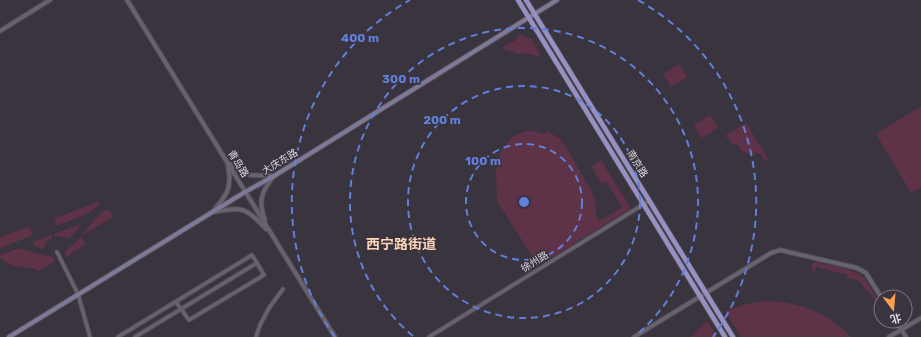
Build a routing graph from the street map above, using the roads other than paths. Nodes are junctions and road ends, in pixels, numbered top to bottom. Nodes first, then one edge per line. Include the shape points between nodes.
1 (50, 0) edge
2 (127, 0) edge
3 (518, 0) edge
4 (526, 0) edge
5 (557, 0) edge
6 (534, 14) junction
7 (528, 18) junction
8 (0, 31) edge
9 (227, 162) junction
10 (274, 176) junction
11 (245, 192) junction
12 (649, 202) junction
13 (644, 205) junction
14 (212, 212) junction
15 (271, 234) junction
16 (57, 252) dead end
17 (257, 263) junction
18 (217, 277) junction
19 (222, 284) junction
20 (283, 289) dead end
21 (877, 289) edge
22 (706, 293) junction
23 (78, 294) junction
24 (700, 296) junction
25 (176, 302) junction
26 (181, 310) junction
27 (921, 318) edge
28 (902, 330) junction
29 (126, 332) junction
30 (9, 337) edge
31 (90, 337) edge
32 (118, 337) edge
33 (130, 337) edge
34 (135, 337) edge
35 (256, 337) edge
36 (334, 337) edge
37 (429, 337) edge
38 (634, 337) edge
39 (725, 337) edge
40 (733, 337) edge
41 (889, 337) edge
42 (906, 337) edge

1 - 8 street
2 - 9 street, 青岛路
3 - 7 main road, 南京路
4 - 6 main road, 南京路
5 - 6 main road, 大庆东路
6 - 7 main road, 大庆东路
6 - 12 main road, 南京路
7 - 10 main road, 大庆东路
7 - 13 main road, 南京路
9 - 10 street via 243,173
9 - 11 street, 青岛路
9 - 14 street via 228,191
10 - 11 main road, 大庆东路
10 - 15 street via 262,193 261,200 264,219
11 - 14 main road, 大庆东路
11 - 15 street, 青岛路
12 - 13 street, 徐州路
12 - 22 main road, 南京路
13 - 24 main road, 南京路
13 - 37 street, 徐州路
14 - 15 street via 235,208 244,210
14 - 23 main road, 大庆东路
15 - 36 street, 青岛路
16 - 23 street
17 - 18 street via 252,255
17 - 19 street
17 - 26 street via 264,275 189,320
18 - 19 street
18 - 25 street
19 - 26 street
20 - 35 street via 269,308
21 - 22 street via 866,273 857,268 780,250
22 - 24 street
22 - 40 main road, 南京路
23 - 30 main road, 大庆东路
23 - 31 street
24 - 38 street
24 - 39 main road, 南京路
25 - 26 street
25 - 29 street
26 - 34 street
27 - 28 street
28 - 41 street
28 - 42 street
29 - 32 street
29 - 33 street

